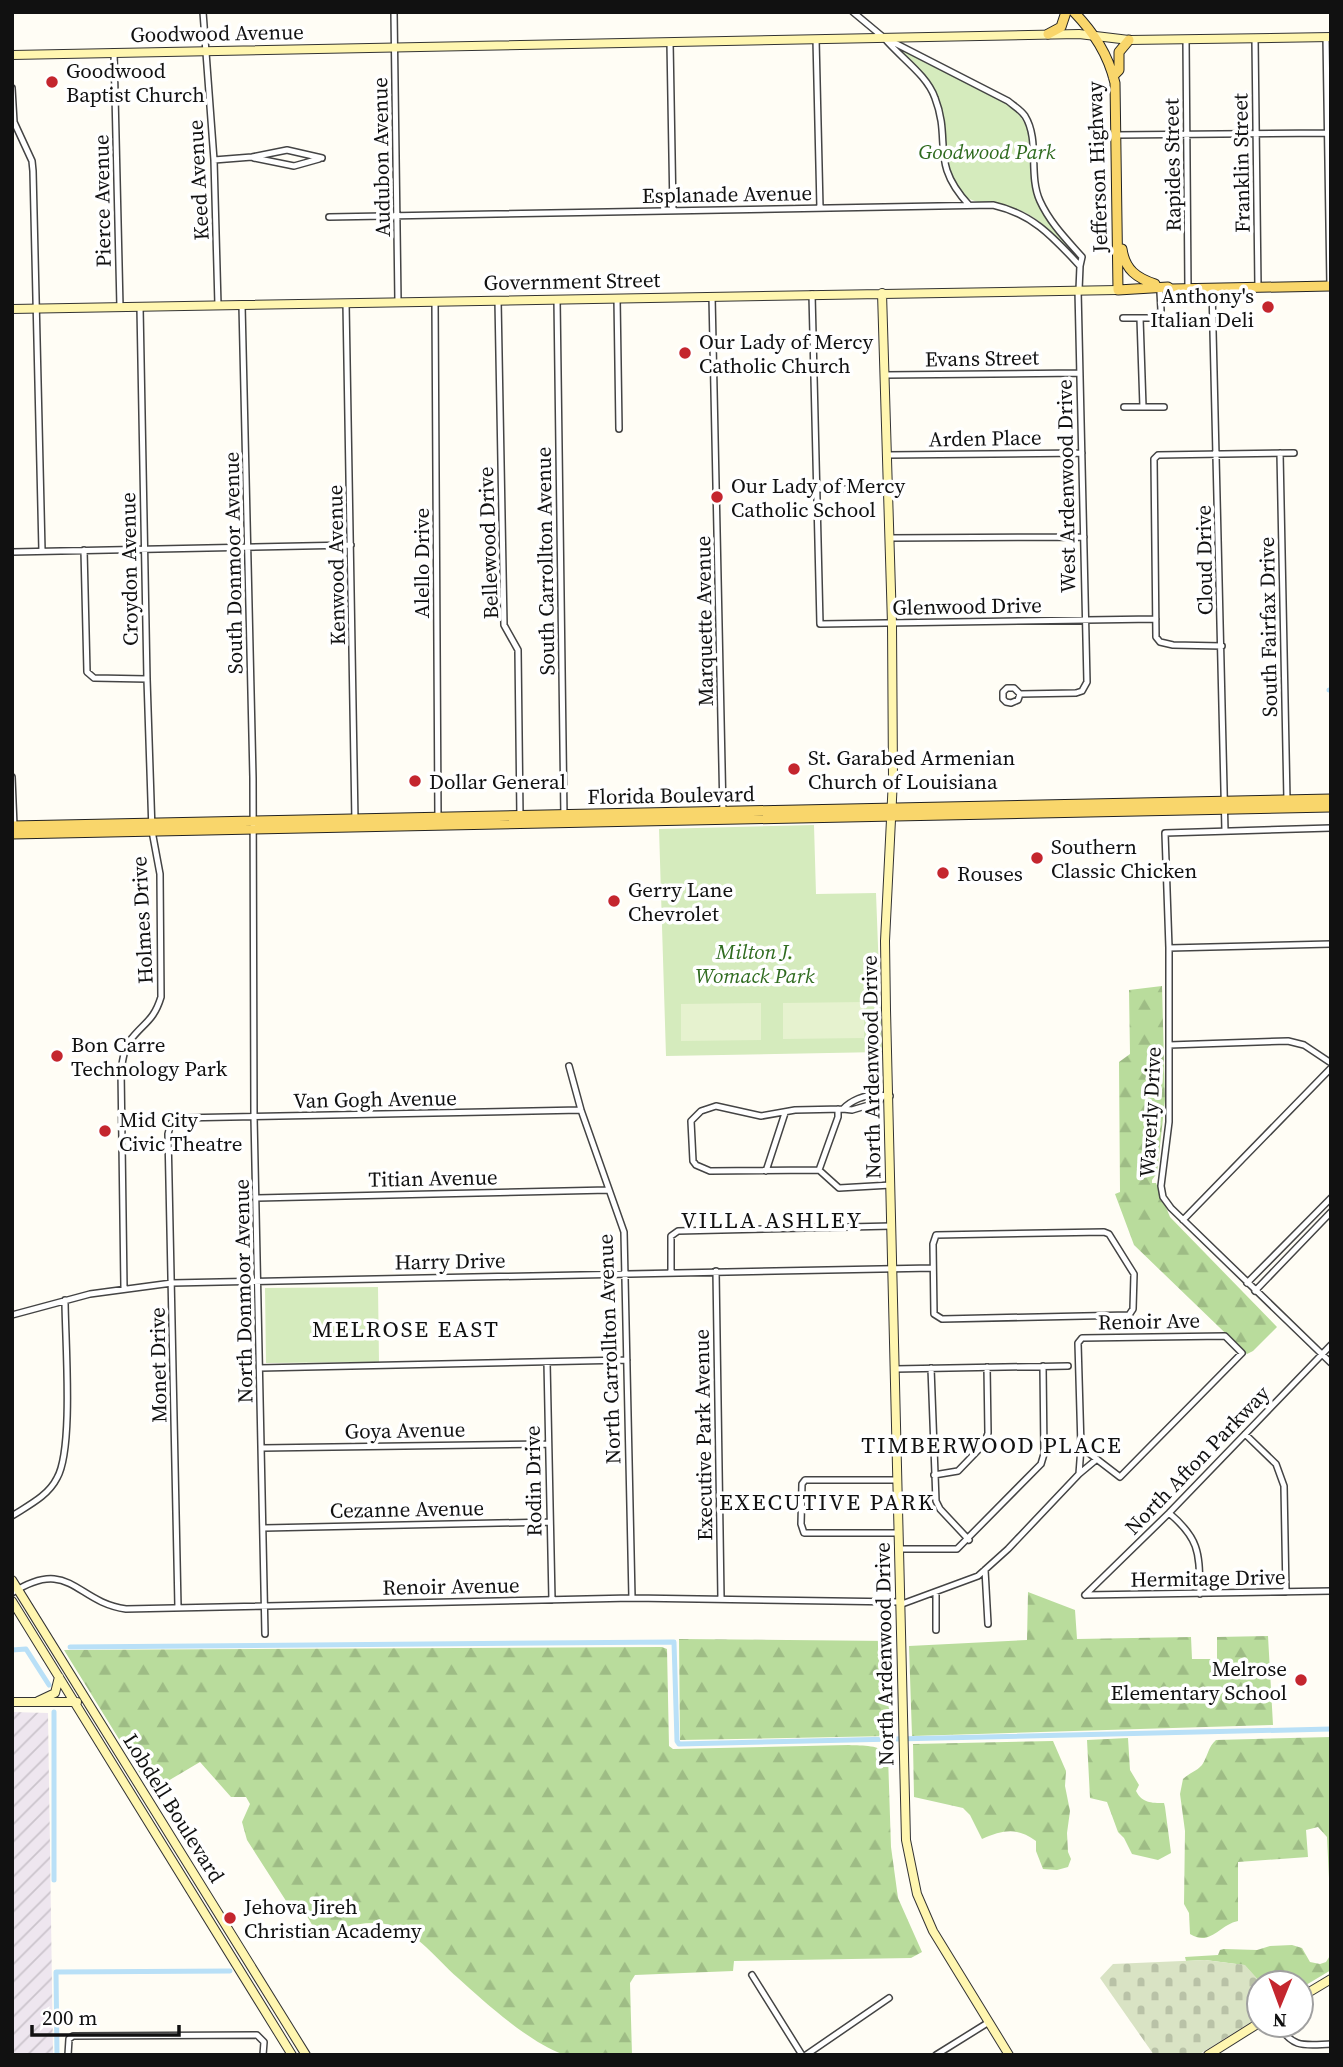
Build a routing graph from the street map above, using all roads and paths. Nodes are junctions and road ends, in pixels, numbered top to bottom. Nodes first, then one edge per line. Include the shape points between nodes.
1 (203, 12) edge
2 (394, 12) edge
3 (853, 12) edge
4 (1066, 12) edge
5 (1074, 12) edge
6 (1048, 34) junction
7 (1094, 36) junction
8 (883, 37) junction
9 (1329, 37) edge
10 (816, 39) junction
11 (1255, 39) junction
12 (1129, 40) junction
13 (1186, 40) junction
14 (670, 42) junction
15 (394, 47) junction
16 (204, 51) junction
17 (114, 52) junction
18 (12, 55) edge
19 (1113, 76) junction
20 (12, 88) edge
21 (1329, 133) edge
22 (1187, 134) junction
23 (1257, 134) junction
24 (1116, 135) junction
25 (252, 157) junction
26 (215, 160) junction
27 (969, 205) junction
28 (820, 208) junction
29 (673, 211) junction
30 (330, 217) dead end
31 (398, 217) junction
32 (1118, 246) junction
33 (1080, 266) junction
34 (1330, 286) edge
35 (1258, 287) junction
36 (1159, 289) junction
37 (1188, 289) junction
38 (1212, 289) junction
39 (1079, 290) junction
40 (1118, 290) junction
41 (882, 293) junction
42 (812, 294) junction
43 (712, 296) junction
44 (617, 298) junction
45 (558, 299) junction
46 (498, 300) junction
47 (398, 301) junction
48 (435, 301) junction
49 (346, 303) junction
50 (219, 305) junction
51 (242, 305) junction
52 (120, 307) junction
53 (140, 307) junction
54 (36, 308) junction
55 (12, 309) edge
56 (1123, 318) dead end
57 (1140, 318) junction
58 (1079, 373) junction
59 (885, 376) junction
60 (1124, 407) dead end
61 (1143, 407) junction
62 (1164, 407) dead end
63 (619, 429) dead end
64 (1082, 453) junction
65 (1279, 453) junction
66 (1294, 453) dead end
67 (888, 455) junction
68 (1218, 455) junction
69 (816, 489) junction
70 (888, 489) junction
71 (1084, 537) junction
72 (889, 538) junction
73 (351, 545) junction
74 (248, 547) junction
75 (146, 548) junction
76 (84, 550) junction
77 (43, 551) junction
78 (12, 552) edge
79 (1156, 619) junction
80 (1085, 620) junction
81 (892, 624) junction
82 (1222, 646) junction
83 (147, 678) junction
84 (1020, 694) dead end
85 (12, 777) edge
86 (1331, 799) edge
87 (1287, 800) junction
88 (1225, 805) junction
89 (1331, 807) edge
90 (893, 812) junction
91 (723, 815) junction
92 (564, 819) junction
93 (520, 820) junction
94 (235, 821) junction
95 (438, 821) junction
96 (355, 823) junction
97 (254, 825) junction
98 (152, 827) junction
99 (13, 828) edge
100 (1331, 828) edge
101 (209, 830) junction
102 (1225, 831) junction
103 (1331, 944) edge
104 (1169, 948) junction
105 (1170, 1045) junction
106 (1331, 1065) edge
107 (569, 1066) dead end
108 (886, 1096) junction
109 (840, 1109) junction
110 (581, 1110) junction
111 (785, 1113) junction
112 (254, 1117) junction
113 (171, 1123) joint
114 (819, 1170) junction
115 (765, 1171) junction
116 (891, 1185) junction
117 (609, 1190) junction
118 (257, 1198) junction
119 (1331, 1198) edge
120 (1331, 1212) edge
121 (1183, 1220) junction
122 (892, 1226) junction
123 (892, 1268) junction
124 (933, 1268) junction
125 (716, 1271) junction
126 (671, 1273) junction
127 (625, 1274) junction
128 (258, 1281) junction
129 (172, 1283) junction
130 (1247, 1283) junction
131 (124, 1288) junction
132 (1255, 1291) junction
133 (65, 1300) junction
134 (12, 1315) edge
135 (1331, 1345) edge
136 (1322, 1355) junction
137 (627, 1360) junction
138 (547, 1362) junction
139 (1331, 1363) edge
140 (1043, 1366) junction
141 (1068, 1366) dead end
142 (260, 1367) junction
143 (987, 1367) junction
144 (930, 1368) junction
145 (895, 1369) junction
146 (1245, 1434) junction
147 (548, 1444) junction
148 (1081, 1447) junction
149 (262, 1448) junction
150 (1097, 1459) junction
151 (1079, 1474) junction
152 (934, 1475) junction
153 (898, 1480) junction
154 (1169, 1513) junction
155 (12, 1516) edge
156 (550, 1522) junction
157 (264, 1528) junction
158 (899, 1533) junction
159 (969, 1539) junction
160 (899, 1549) junction
161 (985, 1570) junction
162 (12, 1580) edge
163 (15, 1591) edge
164 (1331, 1591) edge
165 (936, 1592) junction
166 (1286, 1592) junction
167 (1200, 1594) junction
168 (1085, 1595) joint
169 (632, 1598) junction
170 (721, 1598) junction
171 (552, 1600) junction
172 (12, 1601) edge
173 (902, 1603) junction
174 (264, 1605) junction
175 (178, 1607) junction
176 (988, 1624) dead end
177 (936, 1630) dead end
178 (265, 1634) dead end
179 (59, 1677) junction
180 (86, 1699) junction
181 (12, 1702) edge
182 (36, 1702) junction
183 (76, 1703) junction
184 (113, 1764) junction
185 (140, 1785) junction
186 (153, 1806) junction
187 (143, 1813) junction
188 (188, 1887) junction
189 (214, 1906) junction
190 (752, 1975) dead end
191 (1331, 1979) edge
192 (1315, 1989) edge
193 (889, 1998) dead end
194 (989, 2022) junction
195 (1245, 2032) edge
196 (1290, 2039) edge
197 (1331, 2044) edge
198 (68, 2055) edge
199 (263, 2055) edge
200 (292, 2055) edge
201 (306, 2055) edge
202 (804, 2055) edge
203 (936, 2055) edge
204 (1009, 2055) edge
205 (1208, 2055) edge

1 - 16 street, Keed Avenue
2 - 15 street, Audubon Avenue
3 - 8 street
4 - 6 main road via 1061,27
5 - 7 main road, Jefferson Highway
6 - 7 street, Goodwood Avenue
6 - 8 street, Goodwood Avenue
7 - 12 street, Goodwood Avenue
7 - 19 main road, Jefferson Highway
8 - 10 street, Goodwood Avenue
8 - 27 street via 935,96 947,174
8 - 33 street via 1020,110 1030,128 1039,200 1082,257
9 - 11 street, Goodwood Avenue
9 - 21 street
10 - 14 street, Goodwood Avenue
10 - 28 street
11 - 13 street, Goodwood Avenue
11 - 23 street, Franklin Street
12 - 13 street, Goodwood Avenue
12 - 19 main road via 1119,52 1119,70
13 - 22 street, Rapides Street
14 - 15 street, Goodwood Avenue
14 - 29 street
15 - 16 street, Goodwood Avenue
15 - 31 street, Audubon Avenue
16 - 17 street, Goodwood Avenue
16 - 26 street, Keed Avenue
17 - 18 street, Goodwood Avenue
17 - 52 street, Pierce Avenue
19 - 24 main road, Jefferson Highway
20 - 54 street via 15,126 33,165
21 - 23 street
21 - 34 street
22 - 23 street
22 - 24 street
22 - 37 street, Rapides Street
23 - 35 street, Franklin Street
24 - 32 main road, Jefferson Highway
25 - 25 street via 287,150 322,158 294,166
25 - 26 street
26 - 50 street, Keed Avenue
27 - 28 street, Esplanade Avenue
27 - 33 street, Esplanade Avenue via 1006,208 1028,217
28 - 29 street, Esplanade Avenue
29 - 31 street, Esplanade Avenue
30 - 31 street, Esplanade Avenue
31 - 47 street, Audubon Avenue
32 - 36 main road via 1131,272
32 - 40 main road, Jefferson Highway
33 - 39 street
34 - 35 main road, Government Street
35 - 38 main road, Government Street
36 - 37 main road, Government Street
36 - 40 main road, Government Street
36 - 57 street via 1161,310 1156,318
37 - 38 main road, Government Street
38 - 68 street, Cloud Drive
39 - 40 street, Government Street
39 - 41 street, Government Street
39 - 58 street, West Ardenwood Drive
41 - 42 street, Government Street
41 - 59 street, North Ardenwood Drive
42 - 43 street, Government Street
42 - 69 street
43 - 44 street, Government Street
43 - 91 street, Marquette Avenue
44 - 45 street, Government Street
44 - 63 street
45 - 46 street, Government Street
45 - 92 street, South Carrollton Avenue
46 - 48 street, Government Street
46 - 93 street, Bellewood Drive via 504,625 518,650
47 - 48 street, Government Street
47 - 49 street, Government Street
48 - 95 street, Alello Drive
49 - 51 street, Government Street
49 - 73 street, Kenwood Avenue
50 - 51 street, Government Street
50 - 53 street, Government Street
51 - 74 street, South Donmoor Avenue
52 - 53 street, Government Street
52 - 54 street, Government Street
53 - 75 street, Croydon Avenue
54 - 55 street, Government Street
54 - 77 street
56 - 57 street
57 - 61 street
58 - 59 street, Evans Street
58 - 64 street, West Ardenwood Drive
59 - 67 street, North Ardenwood Drive
60 - 61 street
61 - 62 street
64 - 67 street, Arden Place
64 - 71 street, West Ardenwood Drive
65 - 66 street
65 - 68 street
65 - 87 street, South Fairfax Drive
67 - 70 street, North Ardenwood Drive
68 - 79 street via 1154,458
68 - 82 street, Cloud Drive
69 - 70 street
69 - 81 street, Glenwood Drive via 820,624
70 - 72 street, North Ardenwood Drive
71 - 72 street
71 - 80 street, West Ardenwood Drive
72 - 81 street, North Ardenwood Drive
73 - 74 street
73 - 96 street, Kenwood Avenue
74 - 75 street
74 - 97 street, South Donmoor Avenue
75 - 76 street
75 - 83 street, Croydon Avenue
76 - 77 street
76 - 83 street via 88,672 94,678
77 - 78 street
79 - 80 street, Glenwood Drive
79 - 82 street via 1160,642
80 - 81 street, Glenwood Drive
80 - 84 street, West Ardenwood Drive via 1087,682 1082,691
81 - 90 street, North Ardenwood Drive
82 - 88 street, Cloud Drive
83 - 98 street, Croydon Avenue
85 - 99 street
86 - 87 main road, Florida Boulevard
87 - 88 main road, Florida Boulevard
88 - 89 main road, Florida Boulevard
88 - 90 main road, Florida Boulevard
88 - 102 street, Cloud Drive
90 - 91 main road, Florida Boulevard
90 - 108 street, North Ardenwood Drive via 885,941
91 - 92 main road, Florida Boulevard
92 - 93 main road, Florida Boulevard
93 - 95 main road, Florida Boulevard
94 - 97 main road, Florida Boulevard
94 - 98 main road, Florida Boulevard
94 - 101 main road
95 - 96 main road, Florida Boulevard
96 - 97 main road, Florida Boulevard
97 - 101 main road, Florida Boulevard
97 - 112 street, North Donmoor Avenue
98 - 99 main road, Florida Boulevard
98 - 101 main road, Florida Boulevard
98 - 131 street, Holmes Drive via 160,874 161,997 156,1013 131,1039 121,1070
100 - 102 street
102 - 104 street, Waverly Drive via 1165,833
103 - 104 street
104 - 105 street, Waverly Drive
105 - 106 street via 1288,1041 1304,1045
105 - 121 street, Waverly Drive via 1170,1122 1161,1186 1163,1197
106 - 121 street
107 - 110 street, North Carrollton Avenue
108 - 109 street via 876,1094
108 - 116 street, North Ardenwood Drive
109 - 111 street
109 - 114 street
110 - 112 street, Van Gogh Avenue
110 - 117 street, North Carrollton Avenue
111 - 115 street
111 - 115 street via 761,1116 716,1106 691,1121 696,1165 710,1171
112 - 113 street, Van Gogh Avenue via 178,1118
112 - 118 street, North Donmoor Avenue
113 - 129 street, Monet Drive via 167,1134
114 - 115 street
114 - 116 street via 839,1188
116 - 122 street, North Ardenwood Drive
117 - 118 street, Titian Avenue
117 - 127 street, North Carrollton Avenue via 624,1232
118 - 128 street, North Donmoor Avenue
119 - 130 street
120 - 132 street
121 - 130 street, Waverly Drive
122 - 123 street, North Ardenwood Drive
122 - 126 street via 678,1231 671,1236
123 - 124 street, Harry Drive
123 - 125 street, Harry Drive
123 - 145 street, North Ardenwood Drive
124 - 124 street via 934,1314 942,1319 1129,1315 1133,1309 1134,1274 1104,1232 939,1234 934,1238
125 - 126 street, Harry Drive
125 - 170 street, Executive Park Avenue
126 - 127 street, Harry Drive
127 - 128 street, Harry Drive
127 - 137 street, North Carrollton Avenue
128 - 129 street, Harry Drive
128 - 142 street, North Donmoor Avenue
129 - 131 street, Harry Drive
129 - 175 street, Monet Drive
130 - 132 street, Waverly Drive
131 - 133 street, Harry Drive
132 - 136 street, Waverly Drive
133 - 134 street, Harry Drive
133 - 155 street via 65,1449 59,1476 50,1490
135 - 136 street, North Afton Parkway
136 - 139 street, Waverly Drive
136 - 146 street, North Afton Parkway
137 - 138 street
137 - 169 street, North Carrollton Avenue
138 - 142 street
138 - 147 street, Rodin Drive
140 - 141 street
140 - 143 street
140 - 159 street via 1041,1464
142 - 149 street, North Donmoor Avenue
143 - 144 street
143 - 152 street via 988,1433 984,1444 958,1471
144 - 145 street
144 - 152 street
145 - 153 street, North Ardenwood Drive
146 - 154 street, North Afton Parkway
146 - 166 street via 1276,1464 1284,1486
147 - 149 street, Goya Avenue
147 - 156 street, Rodin Drive
148 - 150 street, Renoir Ave
148 - 150 street, Renoir Ave via 1078,1343 1082,1338 1225,1336 1242,1353 1120,1477
148 - 151 street, Renoir Ave
149 - 157 street, North Donmoor Avenue
150 - 151 street
151 - 161 street
152 - 159 street via 940,1509
153 - 158 street, North Ardenwood Drive
153 - 158 street via 805,1480 801,1524 804,1533
154 - 167 street via 1188,1529 1195,1547
154 - 168 street, North Afton Parkway
156 - 157 street, Cezanne Avenue
156 - 171 street, Rodin Drive
157 - 174 street, North Donmoor Avenue
158 - 160 street, North Ardenwood Drive
159 - 160 street via 957,1549
160 - 173 street, North Ardenwood Drive
161 - 165 street
161 - 176 street
162 - 163 street, Lobdell Boulevard
163 - 175 street, Renoir Avenue via 44,1578 60,1579 113,1607
163 - 180 street, Lobdell Boulevard
164 - 166 street, Hermitage Drive
165 - 173 street
165 - 177 street
166 - 167 street, Hermitage Drive
167 - 168 street, Hermitage Drive
169 - 170 street, Renoir Avenue
169 - 171 street, Renoir Avenue
170 - 173 street, Renoir Avenue
171 - 174 street, Renoir Avenue
172 - 179 street, Lobdell Boulevard
173 - 194 street, North Ardenwood Drive via 906,1840 917,1894 933,1931
174 - 175 street, Renoir Avenue
174 - 178 street, North Donmoor Avenue
179 - 182 street via 55,1693
179 - 183 street, Lobdell Boulevard
180 - 183 street
180 - 185 street, Lobdell Boulevard
181 - 182 street
182 - 183 street
183 - 184 street, Lobdell Boulevard
184 - 185 street
184 - 187 street, Lobdell Boulevard
185 - 186 street, Lobdell Boulevard
186 - 187 street
186 - 189 street, Lobdell Boulevard
187 - 188 street, Lobdell Boulevard
188 - 189 street via 197,1886
188 - 200 street, Lobdell Boulevard
189 - 201 street, Lobdell Boulevard
190 - 202 street
191 - 192 street
193 - 202 street
194 - 203 street
194 - 204 street, North Ardenwood Drive
195 - 205 street
196 - 197 street via 1299,2045
198 - 199 street via 73,2036 257,2035 263,2036

